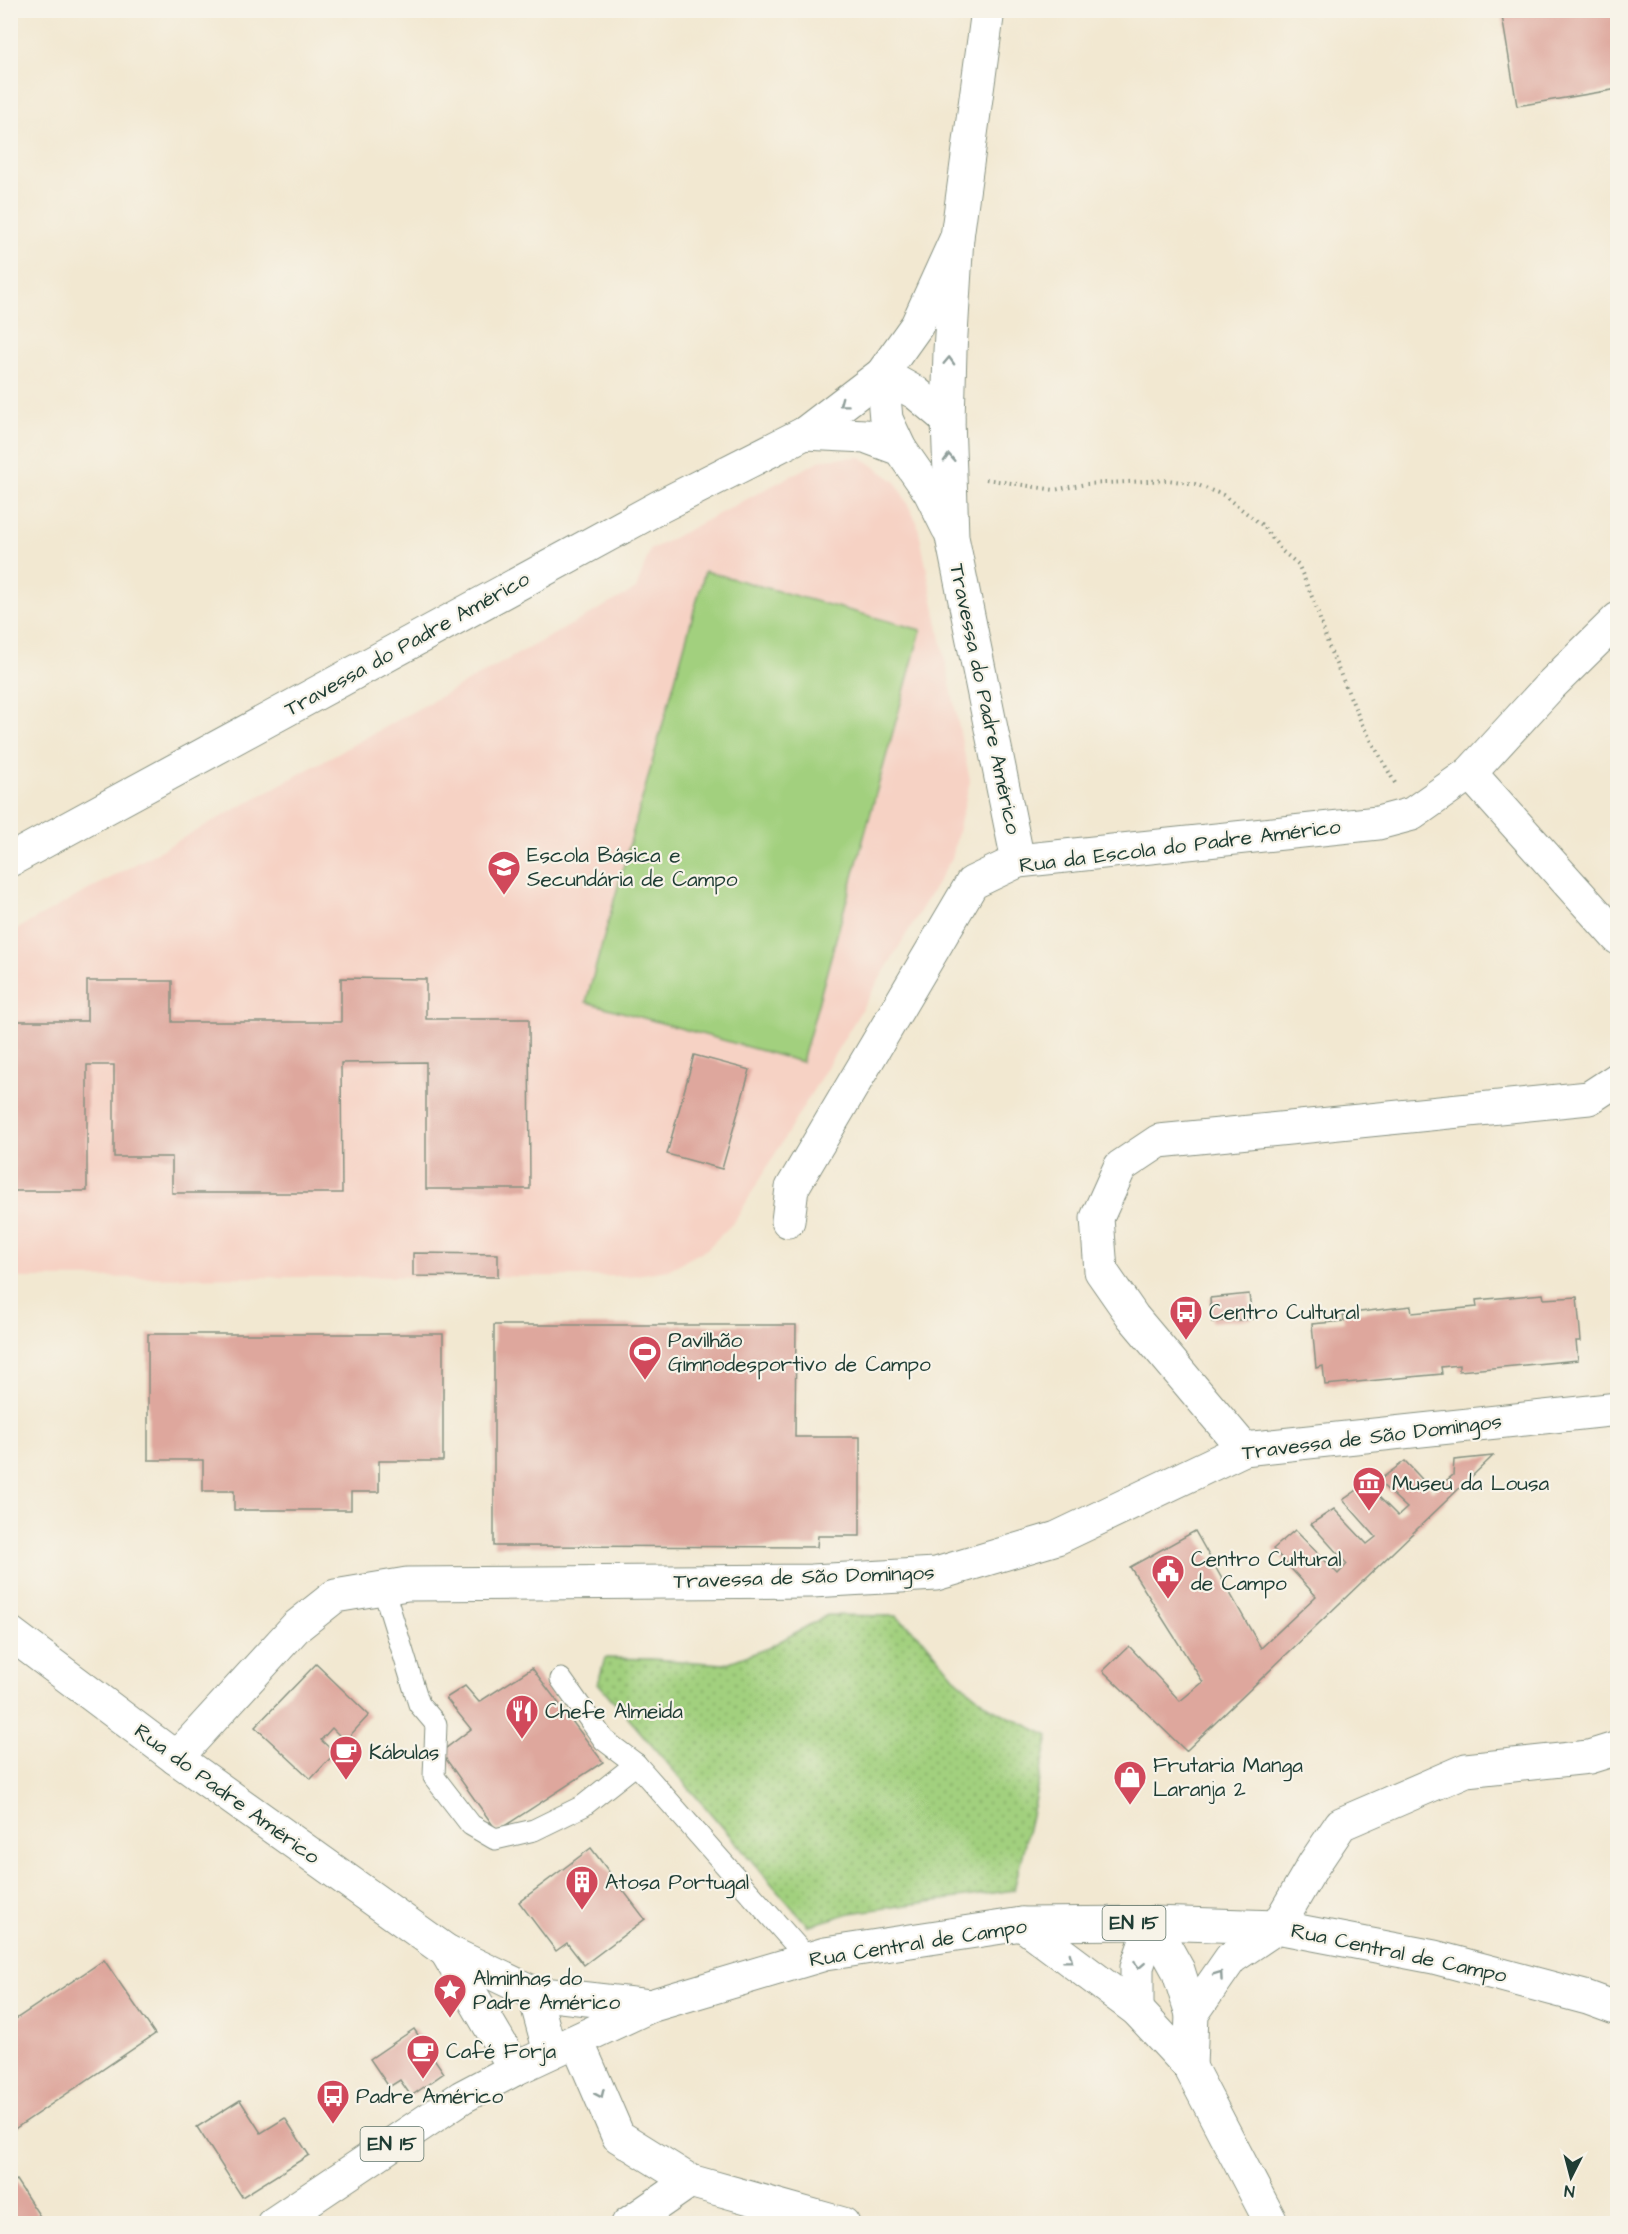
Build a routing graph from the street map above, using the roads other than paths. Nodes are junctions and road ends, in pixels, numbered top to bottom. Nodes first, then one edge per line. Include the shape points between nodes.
1 (988, 10) edge
2 (957, 237) junction
3 (882, 374) junction
4 (948, 420) junction
5 (805, 433) junction
6 (900, 449) junction
7 (952, 537) junction
8 (1617, 619) edge
9 (1617, 648) edge
10 (1581, 656) junction
11 (1470, 773) junction
12 (10, 860) edge
13 (1018, 861) junction
14 (1617, 938) edge
15 (1617, 1079) edge
16 (788, 1221) dead end
17 (1617, 1408) edge
18 (1244, 1449) junction
19 (383, 1588) junction
20 (10, 1633) edge
21 (561, 1679) dead end
22 (1617, 1749) edge
23 (177, 1758) junction
24 (636, 1764) junction
25 (1152, 1923) junction
26 (1022, 1924) junction
27 (1277, 1927) junction
28 (447, 1952) junction
29 (808, 1959) junction
30 (534, 1994) junction
31 (650, 2006) junction
32 (1617, 2009) edge
33 (1137, 2010) junction
34 (1192, 2013) junction
35 (563, 2047) junction
36 (1190, 2067) junction
37 (515, 2069) junction
38 (690, 2181) junction
39 (273, 2223) edge
40 (628, 2223) edge
41 (843, 2223) edge
42 (1272, 2223) edge

1 - 2 street, Travessa do Padre Américo
2 - 3 street, Travessa do Padre Américo via 917,325
4 -> 2 street, Travessa do Padre Américo
3 - 4 street via 916,393
3 -> 5 street, Travessa do Padre Américo
3 - 6 street, Travessa do Padre Américo via 886,419
7 -> 4 street, Travessa do Padre Américo
5 - 6 street, Travessa do Padre Américo via 865,436
5 - 12 street, Travessa do Padre Américo via 661,506
6 - 7 street, Travessa do Padre Américo via 930,492
7 - 13 street, Travessa do Padre Américo
8 - 10 street, Rua da Escola do Padre Américo
9 - 10 street
10 - 11 street, Rua da Escola do Padre Américo
11 - 13 street, Rua da Escola do Padre Américo via 1412,814 1378,823
11 - 14 street
13 - 16 street, Rua da Escola do Padre Américo via 972,884 792,1188
15 - 18 street via 1590,1098 1159,1141 1120,1167 1097,1218 1101,1271 1133,1317
17 - 18 street, Travessa de São Domingos
18 - 19 street, Travessa de São Domingos via 1057,1538 936,1574 812,1581 406,1584
19 - 23 street, Travessa de São Domingos via 335,1596 296,1627
19 - 24 lane via 419,1704 436,1724 434,1777 471,1825 495,1839 534,1830 583,1806
20 - 23 street, Rua do Padre Américo
21 - 24 lane via 604,1740
22 - 27 street via 1589,1756 1466,1770 1341,1824
23 - 28 street, Rua do Padre Américo
24 - 29 lane
25 - 26 street, Rua Central de Campo / EN 15
25 - 27 street, Rua Central de Campo / EN 15
25 -> 33 street via 1137,1967
25 - 34 street via 1178,1970
26 - 29 street, Rua Central de Campo / EN 15
26 -> 33 street
27 - 32 street, Rua Central de Campo / EN 15 via 1434,1957
34 -> 27 street via 1231,1958
28 - 30 street, Rua do Padre Américo
28 - 37 street, Rua do Padre Américo
29 - 31 street, Rua Central de Campo / EN 15
30 - 31 street, Rua do Padre Américo
30 - 35 street
31 - 35 street, Rua Central de Campo / EN 15
33 - 36 street
34 - 36 street
35 - 37 street, Rua Central de Campo / EN 15
35 -> 38 street via 618,2136
36 - 42 street
37 - 39 street, Rua Central de Campo / EN 15 via 462,2097
38 - 40 street
38 - 41 street

